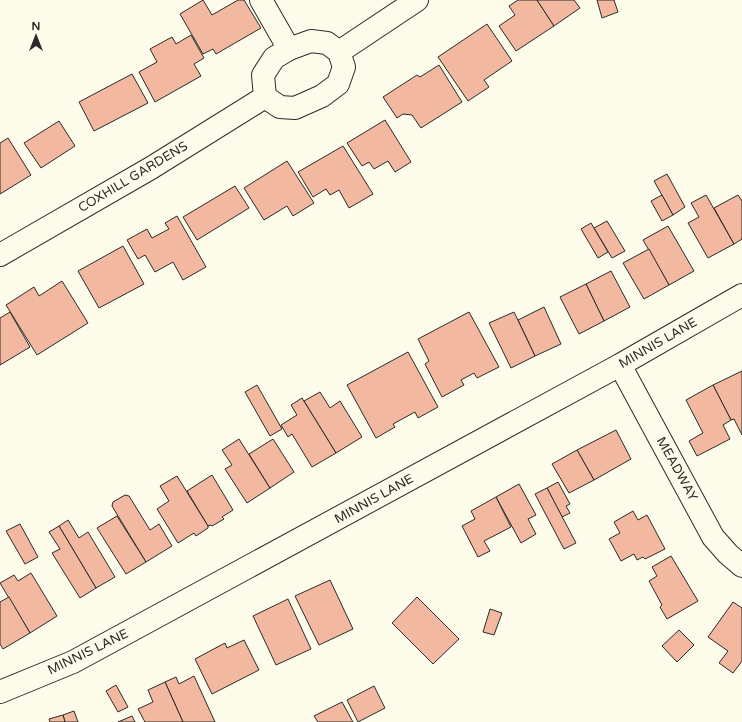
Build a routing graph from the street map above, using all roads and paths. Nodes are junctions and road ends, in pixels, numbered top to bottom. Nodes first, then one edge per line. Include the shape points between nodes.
1 (261, 0) edge
2 (417, 0) edge
3 (289, 49) junction
4 (339, 52) junction
5 (265, 97) junction
6 (0, 255) edge
7 (742, 295) edge
8 (620, 365) junction
9 (742, 566) edge
10 (0, 692) edge

1 - 3 street
2 - 4 street
3 - 4 street via 311,41 327,43
3 - 5 street via 274,58 263,75
4 - 5 street via 344,67 338,84 322,96 295,108 280,107
5 - 6 street, COXHILL GARDENS via 151,168
7 - 8 street, MINNIS LANE
8 - 9 street, MEADWAY via 713,537
8 - 10 street, MINNIS LANE via 74,662

